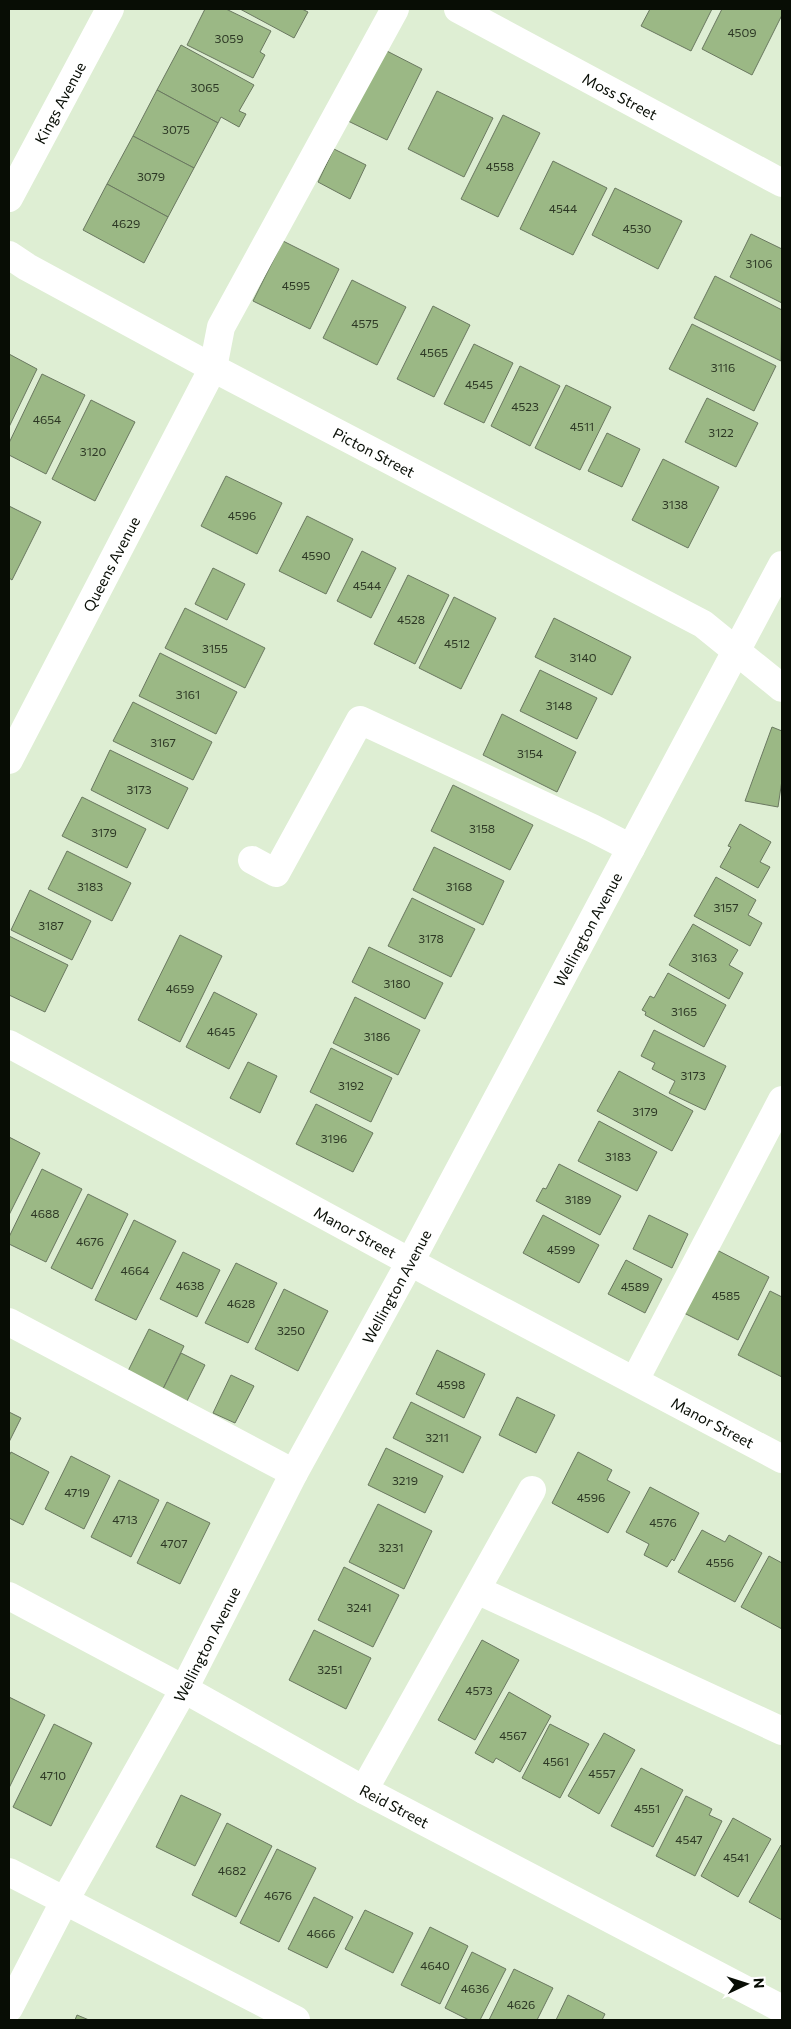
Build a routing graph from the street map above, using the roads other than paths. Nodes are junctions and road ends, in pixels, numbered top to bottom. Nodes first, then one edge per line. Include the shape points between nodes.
1 (110, 9) edge
2 (395, 9) edge
3 (458, 9) edge
4 (782, 183) edge
5 (9, 198) edge
6 (9, 255) edge
7 (214, 368) junction
8 (782, 565) edge
9 (737, 651) junction
10 (782, 688) edge
11 (9, 760) edge
12 (631, 848) junction
13 (252, 860) dead end
14 (9, 1044) edge
15 (782, 1100) edge
16 (410, 1262) junction
17 (9, 1322) edge
18 (635, 1380) junction
19 (782, 1459) edge
20 (294, 1474) junction
21 (532, 1490) dead end
22 (477, 1590) junction
23 (9, 1596) edge
24 (184, 1689) junction
25 (782, 1731) edge
26 (364, 1790) junction
27 (9, 1872) edge
28 (64, 1902) junction
29 (9, 2008) edge
30 (782, 2009) edge
31 (296, 2020) edge

1 - 5 street, Kings Avenue
2 - 7 street, Queens Avenue via 221,327
3 - 4 street, Moss Street
6 - 7 street, Picton Street
7 - 9 street, Picton Street via 703,624
7 - 11 street, Queens Avenue
8 - 9 street, Wellington Avenue
9 - 10 street, Picton Street
9 - 12 street, Wellington Avenue
12 - 13 street via 360,720 276,873
12 - 16 street, Wellington Avenue
14 - 16 street, Manor Street
15 - 18 street
16 - 18 street, Manor Street
16 - 20 street, Wellington Avenue
17 - 20 street
18 - 19 street, Manor Street
20 - 24 street, Wellington Avenue
21 - 22 street
22 - 25 street
22 - 26 street
23 - 24 street, Reid Street
24 - 26 street, Reid Street
24 - 28 street, Wellington Avenue
26 - 30 street, Reid Street
27 - 28 street
28 - 29 street, Wellington Avenue
28 - 31 street

